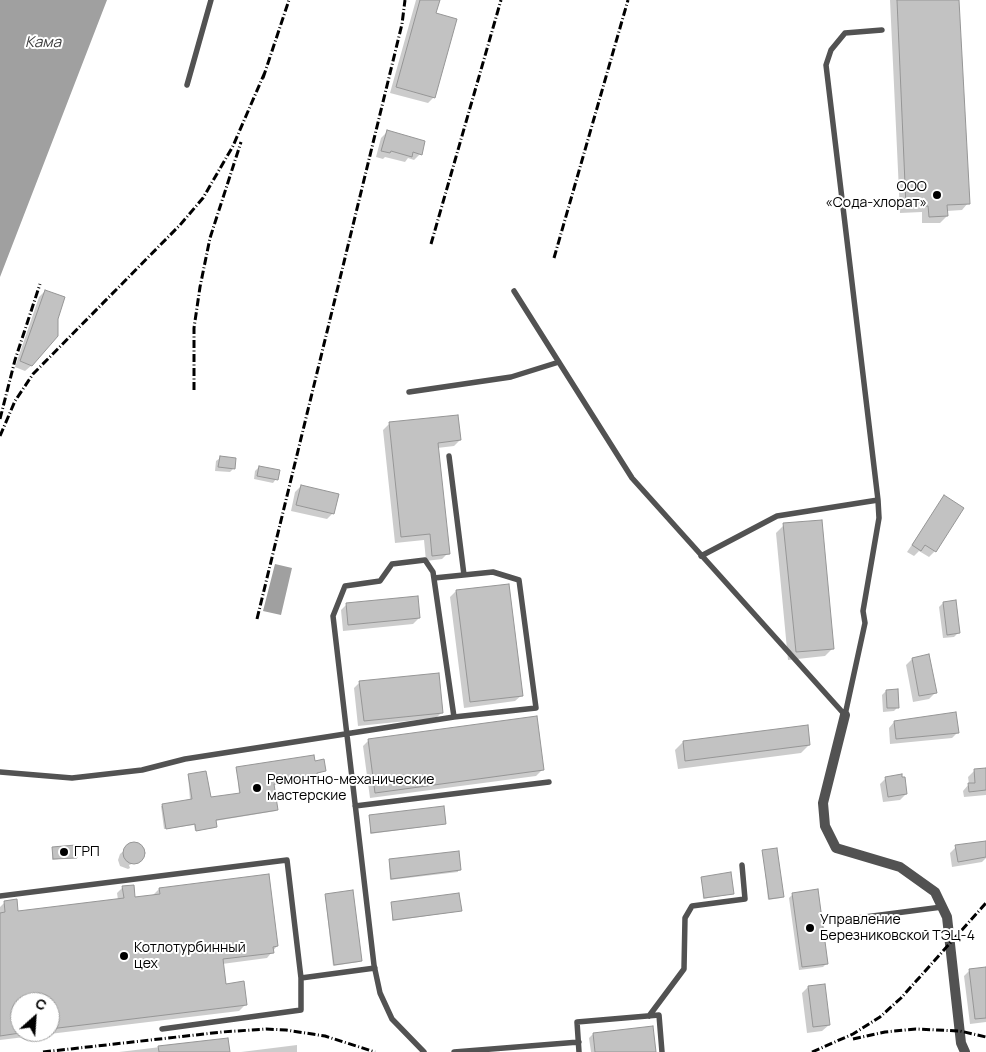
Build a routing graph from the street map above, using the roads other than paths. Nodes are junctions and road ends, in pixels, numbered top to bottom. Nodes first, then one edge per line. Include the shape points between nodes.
1 (211, 0) edge
2 (882, 30) dead end
3 (187, 86) dead end
4 (514, 291) dead end
5 (559, 362) junction
6 (409, 392) dead end
7 (450, 456) dead end
8 (878, 500) junction
9 (701, 556) junction
10 (464, 575) junction
11 (434, 578) junction
12 (845, 715) junction
13 (454, 717) junction
14 (346, 735) junction
15 (0, 772) edge
16 (549, 782) dead end
17 (355, 806) junction
18 (742, 865) dead end
19 (0, 896) edge
20 (942, 907) junction
21 (834, 920) dead end
22 (375, 968) junction
23 (301, 978) junction
24 (649, 1016) junction
25 (162, 1030) dead end
26 (579, 1042) junction
27 (424, 1052) edge
28 (454, 1052) edge
29 (580, 1052) edge
30 (662, 1052) edge
31 (965, 1052) edge

1 - 3 lane
2 - 8 lane via 845,33 831,50 826,65
4 - 5 lane
5 - 6 lane via 511,377
5 - 9 lane via 632,478
7 - 10 lane
8 - 9 lane via 777,516
8 - 12 lane via 880,518 864,623
9 - 12 lane
10 - 11 lane
10 - 13 lane via 494,572 519,580 536,708
11 - 13 lane
11 - 14 lane via 425,560 392,564 380,581 345,586 333,616
12 - 20 street via 823,803 825,826 836,848 900,866 935,892
13 - 14 lane
14 - 15 lane via 184,759 142,770 80,777
14 - 17 lane
16 - 17 lane
17 - 22 lane
18 - 24 lane via 745,899 692,906 685,918 684,969
19 - 23 lane via 287,860
20 - 21 lane
20 - 31 street via 947,918 961,1043
22 - 23 lane
22 - 27 lane via 380,993 392,1019
23 - 25 lane via 301,1010
24 - 26 lane via 577,1022
24 - 30 lane via 659,1015
26 - 28 lane
26 - 29 lane

